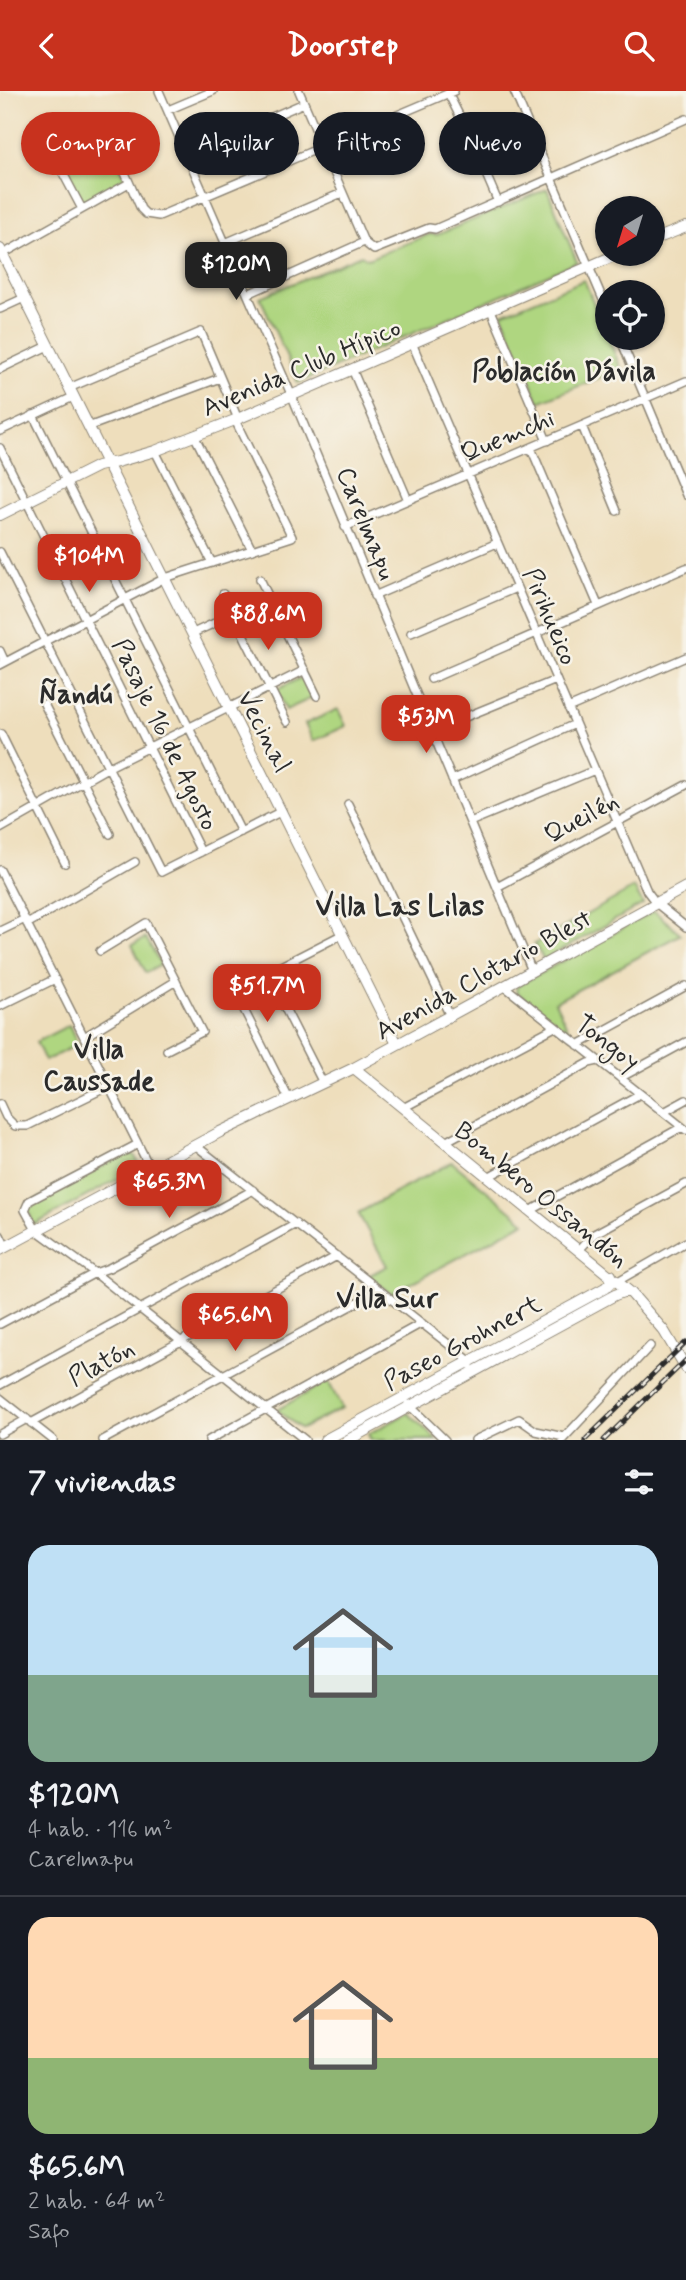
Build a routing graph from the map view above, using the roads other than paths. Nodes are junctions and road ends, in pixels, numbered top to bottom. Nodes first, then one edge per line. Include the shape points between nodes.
1 (159, 91) edge
2 (213, 91) edge
3 (299, 91) edge
4 (514, 91) edge
5 (451, 92) edge
6 (304, 103) junction
7 (168, 110) junction
8 (283, 112) edge
9 (404, 112) edge
10 (686, 119) edge
11 (174, 124) edge
12 (313, 124) edge
13 (313, 151) edge
14 (64, 175) edge
15 (126, 175) edge
16 (196, 175) edge
17 (335, 175) edge
18 (551, 179) junction
19 (129, 183) junction
20 (342, 193) junction
21 (206, 198) junction
22 (498, 202) junction
23 (82, 209) junction
24 (686, 227) edge
25 (665, 235) edge
26 (364, 242) junction
27 (225, 243) junction
28 (1, 252) edge
29 (595, 264) edge
30 (589, 266) junction
31 (595, 280) edge
32 (248, 294) junction
33 (24, 297) junction
34 (490, 308) junction
35 (0, 309) edge
36 (412, 343) junction
37 (48, 346) junction
38 (625, 350) edge
39 (0, 369) edge
40 (352, 369) junction
41 (220, 377) junction
42 (686, 381) edge
43 (71, 392) junction
44 (292, 396) junction
45 (645, 399) junction
46 (33, 415) junction
47 (236, 419) junction
48 (582, 426) junction
49 (88, 427) junction
50 (0, 431) edge
51 (194, 435) junction
52 (547, 441) junction
53 (0, 447) edge
54 (531, 447) junction
55 (155, 451) junction
56 (106, 464) junction
57 (468, 474) junction
58 (66, 481) junction
59 (686, 495) edge
60 (408, 500) junction
61 (27, 501) junction
62 (617, 511) dead end
63 (0, 515) edge
64 (345, 527) junction
65 (497, 543) junction
66 (252, 550) junction
67 (0, 552) edge
68 (212, 563) junction
69 (686, 568) edge
70 (165, 578) junction
71 (260, 579) dead end
72 (516, 588) junction
73 (223, 594) dead end
74 (374, 596) junction
75 (269, 598) junction
76 (125, 599) junction
77 (598, 605) junction
78 (233, 614) junction
79 (86, 620) junction
80 (535, 632) junction
81 (193, 633) junction
82 (411, 633) dead end
83 (45, 641) junction
84 (0, 652) edge
85 (686, 657) edge
86 (3, 663) edge
87 (305, 670) junction
88 (431, 679) dead end
89 (556, 680) junction
90 (270, 688) junction
91 (317, 696) dead end
92 (44, 704) dead end
93 (229, 707) junction
94 (568, 708) junction
95 (287, 722) dead end
96 (575, 724) junction
97 (188, 726) junction
98 (431, 731) junction
99 (1, 734) edge
100 (149, 746) junction
101 (109, 767) junction
102 (595, 770) junction
103 (452, 780) junction
104 (85, 781) junction
105 (686, 785) edge
106 (348, 804) dead end
107 (39, 807) junction
108 (282, 811) junction
109 (617, 822) junction
110 (470, 823) junction
111 (0, 829) edge
112 (241, 832) junction
113 (110, 834) dead end
114 (201, 852) junction
115 (135, 862) dead end
116 (65, 863) dead end
117 (0, 870) edge
118 (497, 887) junction
119 (686, 887) edge
120 (656, 903) junction
121 (26, 921) junction
122 (686, 927) edge
123 (0, 931) edge
124 (343, 934) junction
125 (100, 951) dead end
126 (533, 971) junction
127 (267, 973) junction
128 (55, 979) junction
129 (176, 981) junction
130 (504, 986) junction
131 (686, 986) edge
132 (0, 1006) edge
133 (450, 1016) junction
134 (555, 1027) junction
135 (84, 1037) junction
136 (686, 1042) edge
137 (397, 1044) junction
138 (578, 1045) junction
139 (167, 1049) dead end
140 (598, 1061) junction
141 (354, 1068) junction
142 (620, 1078) junction
143 (323, 1083) junction
144 (108, 1086) junction
145 (640, 1094) junction
146 (289, 1099) junction
147 (686, 1100) edge
148 (0, 1104) edge
149 (403, 1108) junction
150 (664, 1112) junction
151 (684, 1128) edge
152 (445, 1142) junction
153 (138, 1144) junction
154 (195, 1145) junction
155 (150, 1168) junction
156 (488, 1177) junction
157 (686, 1184) edge
158 (253, 1190) junction
159 (530, 1211) junction
160 (296, 1224) junction
161 (36, 1230) junction
162 (0, 1235) edge
163 (686, 1242) edge
164 (3, 1249) edge
165 (579, 1250) junction
166 (337, 1256) junction
167 (95, 1273) junction
168 (614, 1278) junction
169 (380, 1290) junction
170 (631, 1293) junction
171 (140, 1309) junction
172 (422, 1323) junction
173 (0, 1324) edge
174 (534, 1332) junction
175 (183, 1342) junction
176 (650, 1346) dead end
177 (471, 1367) junction
178 (686, 1368) edge
179 (225, 1375) junction
180 (0, 1385) edge
181 (0, 1398) edge
182 (407, 1402) junction
183 (267, 1408) junction
184 (29, 1421) junction
185 (0, 1434) edge
186 (563, 1439) edge
187 (53, 1440) edge
188 (103, 1440) edge
189 (209, 1440) edge
190 (306, 1440) edge
191 (325, 1440) edge
192 (348, 1440) edge
193 (445, 1440) edge
194 (475, 1440) edge

1 - 7 street, Carelmapu
2 - 7 street
3 - 6 street
4 - 18 street
5 - 9 street
5 - 22 street
6 - 8 street
6 - 12 street
7 - 11 street, Carelmapu
10 - 18 street
13 - 21 street
14 - 23 street
15 - 19 street
16 - 21 street, Carelmapu
17 - 20 street
18 - 22 street
18 - 30 street
19 - 21 street via 141,209 153,216
19 - 23 street
20 - 26 street
20 - 27 street
21 - 27 street, Carelmapu
22 - 26 street via 378,249
23 - 28 street
24 - 25 street
26 - 32 street
27 - 32 street, Carelmapu
28 - 33 street, Vecinal
29 - 30 street, Avenida Club Hípico
30 - 31 street
30 - 34 street, Avenida Club Hípico
32 - 44 street, Carelmapu
33 - 35 street
33 - 37 street, Vecinal
34 - 36 street, Avenida Club Hípico
34 - 52 street
36 - 40 street, Avenida Club Hípico
36 - 57 street, Pirihueico
37 - 39 street
37 - 43 street, Vecinal
38 - 45 street
40 - 44 street, Avenida Club Hípico
40 - 60 street
41 - 43 street via 201,332
41 - 47 street
41 - 49 street
42 - 45 street, Quemchi
43 - 46 street
43 - 49 street, Vecinal
44 - 47 street, Avenida Club Hípico
44 - 64 street, Carelmapu
45 - 48 street, Quemchi
45 - 59 street
46 - 50 street
46 - 58 street
47 - 51 street, Avenida Club Hípico
47 - 66 street via 292,537
48 - 52 street, Quemchi
48 - 62 street
49 - 56 street, Vecinal
51 - 55 street, Avenida Club Hípico
51 - 66 street
52 - 54 street, Quemchi
53 - 61 street, Pasaje 16 de Agosto
54 - 57 street, Quemchi
54 - 77 street
55 - 56 street, Avenida Club Hípico
55 - 68 street
56 - 58 street, Avenida Club Hípico
56 - 70 street, Vecinal
57 - 60 street, Quemchi
57 - 65 street, Pirihueico
58 - 61 street, Avenida Club Hípico
58 - 76 street
60 - 64 street, Quemchi
61 - 63 street, Avenida Club Hípico
61 - 79 street, Pasaje 16 de Agosto
64 - 74 street, Carelmapu
65 - 72 street, Pirihueico
65 - 74 street
66 - 68 street
67 - 83 street
68 - 70 street
69 - 77 street
70 - 76 street
70 - 81 street, Vecinal
71 - 75 street
72 - 80 street, Pirihueico
72 - 82 street
73 - 78 street
74 - 98 street, Carelmapu
75 - 78 street
75 - 87 street
76 - 79 street
76 - 97 street
77 - 80 street
78 - 81 street
78 - 90 street
79 - 83 street
79 - 100 street, Pasaje 16 de Agosto
80 - 88 street
80 - 89 street, Pirihueico
81 - 93 street, Vecinal
83 - 86 street
83 - 101 street
84 - 86 street
85 - 94 street
87 - 90 street
87 - 91 street
89 - 94 street, Pirihueico
89 - 98 street
90 - 93 street
90 - 95 street
92 - 104 street
93 - 97 street
93 - 108 street, Vecinal
94 - 96 street, Pirihueico
96 - 102 street, Pirihueico
96 - 103 street
97 - 100 street
97 - 112 street
98 - 103 street, Carelmapu
99 - 107 street
100 - 101 street
100 - 114 street, Pasaje 16 de Agosto
101 - 104 street
101 - 114 street via 161,872
102 - 109 street, Pirihueico
102 - 110 street
103 - 110 street, Carelmapu
104 - 107 street
104 - 113 street
105 - 109 street, Queilén
106 - 133 street
107 - 111 street
107 - 116 street
108 - 112 street
108 - 124 street, Vecinal
109 - 118 street, Queilén
109 - 120 street, Pirihueico
110 - 118 street, Carelmapu
112 - 114 street
115 - 121 street
117 - 121 street
118 - 126 street, Carelmapu
119 - 120 street, Avenida Clotario Blest
120 - 122 street
120 - 126 street, Avenida Clotario Blest
121 - 123 street
121 - 128 street
124 - 127 street
124 - 137 street, Vecinal
125 - 129 street via 146,923
126 - 130 street, Avenida Clotario Blest
127 - 143 street
127 - 146 street via 234,991
128 - 132 street
128 - 135 street
129 - 135 street
129 - 139 street via 202,1032
130 - 133 street, Avenida Clotario Blest
130 - 134 street, Tongoy
131 - 138 street
133 - 137 street, Avenida Clotario Blest
134 - 138 street, Tongoy
134 - 149 street
135 - 144 street
136 - 142 street
137 - 141 street, Avenida Clotario Blest
138 - 140 street, Tongoy
140 - 142 street, Tongoy
140 - 152 street
141 - 143 street, Avenida Clotario Blest
141 - 149 street, Bombero Ossandón
142 - 145 street, Tongoy
143 - 146 street, Avenida Clotario Blest
144 - 148 street via 27,1126 15,1126
144 - 153 street
145 - 150 street, Tongoy
145 - 156 street
146 - 154 street, Avenida Clotario Blest
147 - 150 street
149 - 152 street, Bombero Ossandón
150 - 151 street, Tongoy
151 - 159 street
152 - 156 street, Bombero Ossandón
153 - 155 street
153 - 161 street via 29,1201 25,1210
154 - 155 street, Avenida Clotario Blest
154 - 158 street
155 - 161 street, Avenida Clotario Blest
156 - 159 street, Bombero Ossandón
157 - 165 street via 594,1234
158 - 160 street
158 - 167 street
159 - 165 street, Bombero Ossandón
160 - 166 street
160 - 171 street
161 - 164 street, Avenida Clotario Blest
161 - 167 street
162 - 164 street
163 - 168 street, Paseo Grohnert
165 - 168 street, Bombero Ossandón
166 - 169 street
166 - 175 street, Platón
167 - 171 street
167 - 173 street
168 - 170 street, Bombero Ossandón
168 - 174 street, Paseo Grohnert via 606,1288
169 - 172 street
169 - 179 street
170 - 174 street, Paseo Grohnert via 620,1293
170 - 178 street, Bombero Ossandón via 664,1331
171 - 175 street
171 - 180 street
172 - 177 street
172 - 183 street
174 - 177 street, Paseo Grohnert
175 - 179 street
175 - 184 street, Platón
176 - 186 street
177 - 182 street, Paseo Grohnert
179 - 183 street
179 - 188 street
181 - 184 street
182 - 191 street, Paseo Grohnert
182 - 192 street, Paseo Grohnert
182 - 193 street
183 - 189 street
183 - 190 street
184 - 185 street, Platón
184 - 187 street
186 - 194 street via 536,1431 519,1419

